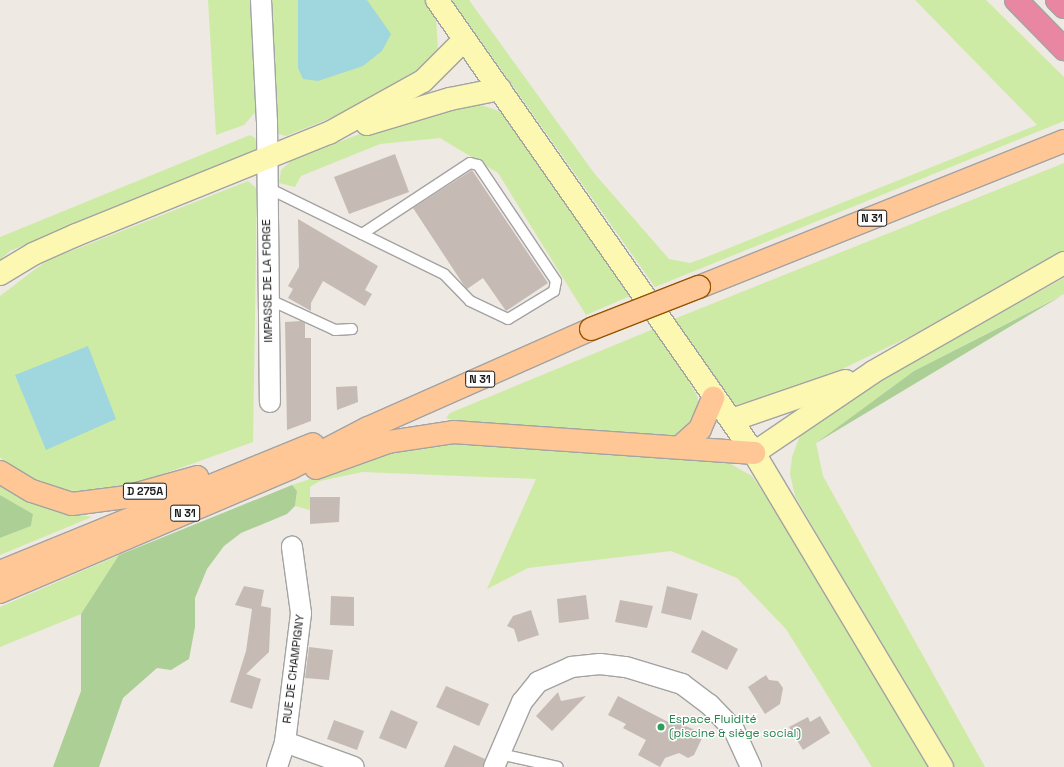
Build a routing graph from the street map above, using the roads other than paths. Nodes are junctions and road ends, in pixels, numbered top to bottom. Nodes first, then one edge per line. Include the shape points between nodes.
1 (261, 0) edge
2 (437, 0) edge
3 (1016, 0) edge
4 (1057, 0) edge
5 (1064, 7) edge
6 (464, 40) junction
7 (1064, 49) edge
8 (500, 89) junction
9 (329, 133) junction
10 (1054, 145) edge
11 (266, 159) junction
12 (266, 187) junction
13 (362, 234) junction
14 (1064, 262) edge
15 (0, 274) edge
16 (268, 299) junction
17 (352, 329) dead end
18 (873, 372) junction
19 (713, 398) junction
20 (270, 402) dead end
21 (732, 420) junction
22 (368, 428) junction
23 (680, 447) junction
24 (293, 450) junction
25 (754, 453) junction
26 (0, 472) edge
27 (164, 522) junction
28 (292, 547) dead end
29 (0, 572) edge
30 (0, 592) edge
31 (285, 742) junction
32 (497, 760) edge
33 (277, 767) edge
34 (354, 767) edge
35 (558, 767) edge
36 (751, 767) edge
37 (942, 767) edge

1 - 11 street, IMPASSE DE LA FORGE
2 - 6 street
3 - 7 highway
4 - 5 highway
6 - 8 street
6 - 9 street via 424,81
8 - 9 street via 450,99
8 - 19 street via 620,257
9 - 11 street
10 - 22 main road, N 31, bridge via 592,329
11 - 12 street, IMPASSE DE LA FORGE
11 - 15 street via 76,234 33,254
12 - 13 lane
12 - 16 street, IMPASSE DE LA FORGE
13 - 13 lane via 444,274 470,301 508,319 554,291 556,281 478,165 470,163
14 - 18 street
16 - 17 lane via 335,330
16 - 20 street, IMPASSE DE LA FORGE
18 - 21 street
18 - 25 street
19 - 21 street
19 - 23 main road via 700,429
21 - 25 street
22 - 24 main road, N 31
22 - 27 main road, N 31 via 291,468
23 - 25 main road
23 - 27 main road via 453,432 419,436 388,442
24 - 26 main road, D 275A via 126,497 78,504 32,491
24 - 29 main road, N 31
25 - 37 street
27 - 30 main road, N 31
28 - 31 street, RUE DE CHAMPIGNY via 301,613
31 - 33 street, RUE DE CHAMPIGNY
31 - 34 street
32 - 35 lane
32 - 36 street via 522,702 538,682 571,667 600,664 633,668 682,684 709,704 734,730

